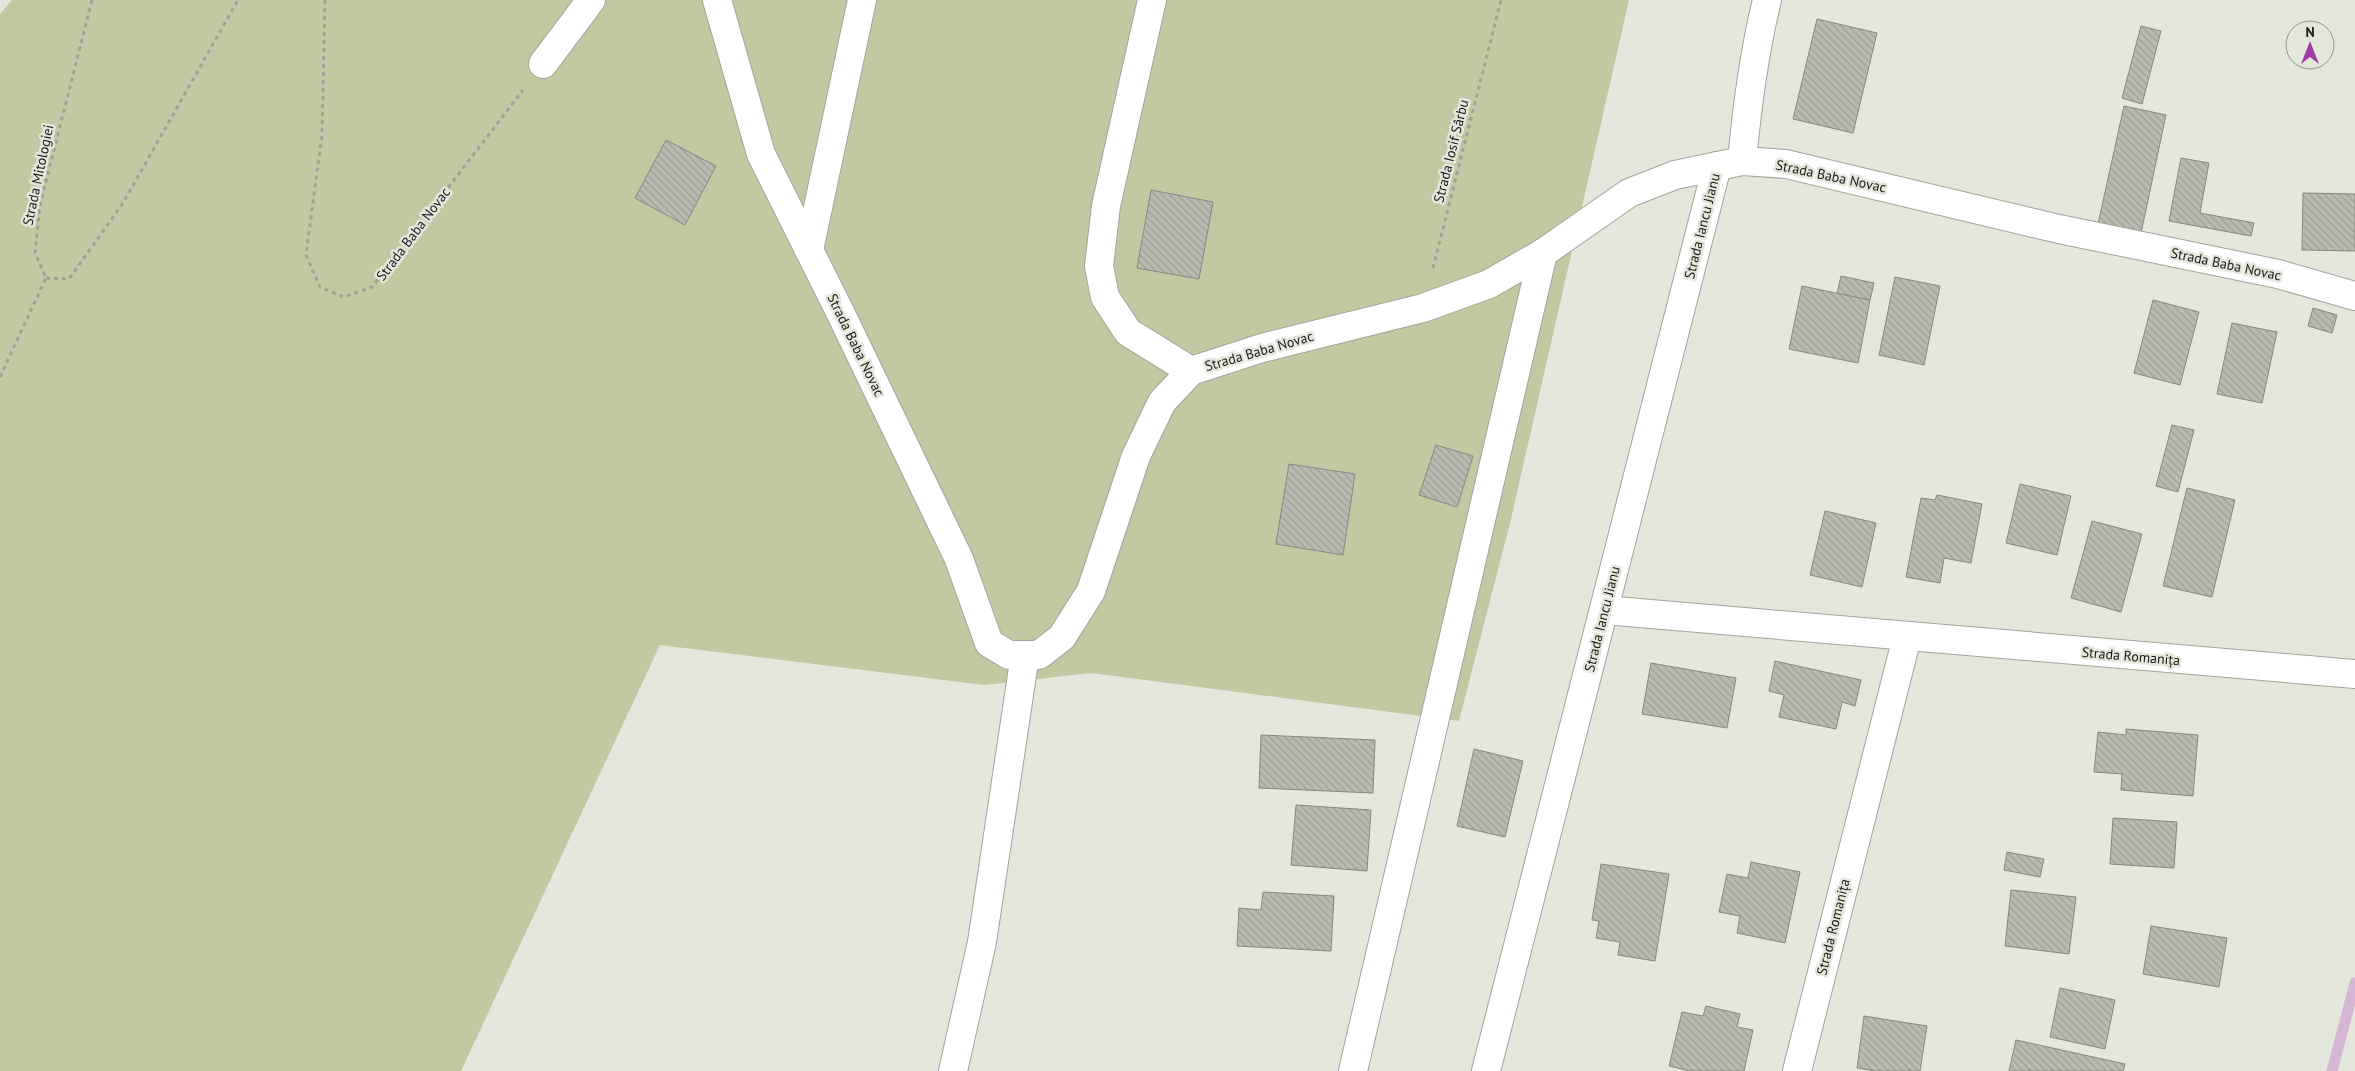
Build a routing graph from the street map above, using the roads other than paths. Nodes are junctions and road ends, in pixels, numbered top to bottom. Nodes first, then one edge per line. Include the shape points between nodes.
1 (591, 0) edge
2 (717, 0) edge
3 (862, 0) edge
4 (1152, 0) edge
5 (1766, 0) edge
6 (543, 64) road end
7 (1729, 163) junction
8 (809, 250) junction
9 (1543, 253) junction
10 (2355, 296) edge
11 (1191, 371) junction
12 (1604, 610) junction
13 (1907, 637) junction
14 (1026, 656) junction
15 (2355, 674) edge
16 (954, 1071) edge
17 (1353, 1071) edge
18 (1486, 1071) edge
19 (1797, 1071) edge

1 - 6 street
2 - 8 street, Strada Baba Novac via 761,154
3 - 8 street
4 - 11 street via 1106,206 1099,266 1105,297 1128,332
5 - 7 street, Strada Iancu Jianu via 1748,102
7 - 9 street, Strada Baba Novac via 1676,175 1628,194
7 - 10 street, Strada Baba Novac via 1786,164 1830,173 2059,229 2278,274
7 - 12 street, Strada Iancu Jianu
8 - 14 street, Strada Baba Novac via 959,559 989,643 1009,656
9 - 11 street, Strada Baba Novac via 1489,284 1423,308 1262,348
9 - 17 street
11 - 14 street, Strada Baba Novac via 1162,402 1136,456 1091,591 1062,637 1039,656
12 - 13 street, Strada Romanița
12 - 18 street, Strada Iancu Jianu
13 - 15 street, Strada Romanița
13 - 19 street, Strada Romanița
14 - 16 street via 982,942

